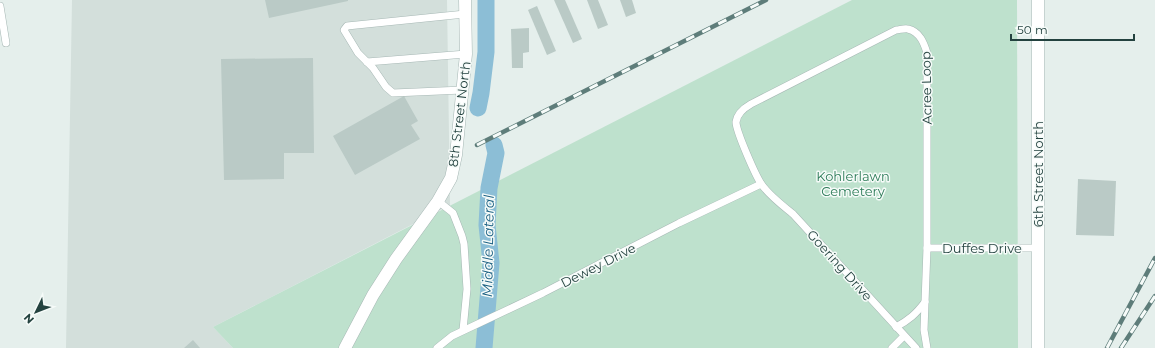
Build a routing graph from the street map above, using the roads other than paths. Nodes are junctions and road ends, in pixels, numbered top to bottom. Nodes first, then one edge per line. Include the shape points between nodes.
1 (465, 0) edge
2 (1038, 0) edge
3 (0, 6) edge
4 (466, 14) junction
5 (6, 43) dead end
6 (466, 54) junction
7 (367, 62) junction
8 (463, 90) junction
9 (761, 184) junction
10 (438, 201) junction
11 (927, 248) junction
12 (1038, 248) junction
13 (925, 302) junction
14 (896, 327) junction
15 (463, 330) junction
16 (904, 336) junction
17 (345, 348) edge
18 (437, 348) edge
19 (892, 348) edge
20 (916, 348) edge
21 (927, 348) edge
22 (1038, 348) edge

1 - 4 street, 8th Street North
2 - 12 street, 6th Street North
3 - 5 lane
4 - 6 street, 8th Street North
4 - 7 lane via 347,26 344,30 358,53
6 - 7 lane
6 - 8 street, 8th Street North
7 - 8 lane via 386,87 394,93
8 - 10 street, 8th Street North via 451,178
9 - 11 lane, Acree Loop via 738,133 736,122 741,111 896,30 908,29 917,34 924,43 927,53
9 - 14 lane, Goering Drive via 793,214
9 - 15 lane, Dewey Drive
10 - 15 lane via 453,213 464,244 466,289
10 - 17 street, 8th Street North via 373,294
11 - 12 lane, Duffes Drive
11 - 13 lane, Acree Loop
12 - 22 street, 6th Street North
13 - 14 lane via 917,313
13 - 21 lane, Acree Loop via 924,330
14 - 16 lane, Goering Drive
15 - 18 lane, Dewey Drive
16 - 19 lane
16 - 20 lane, Goering Drive

